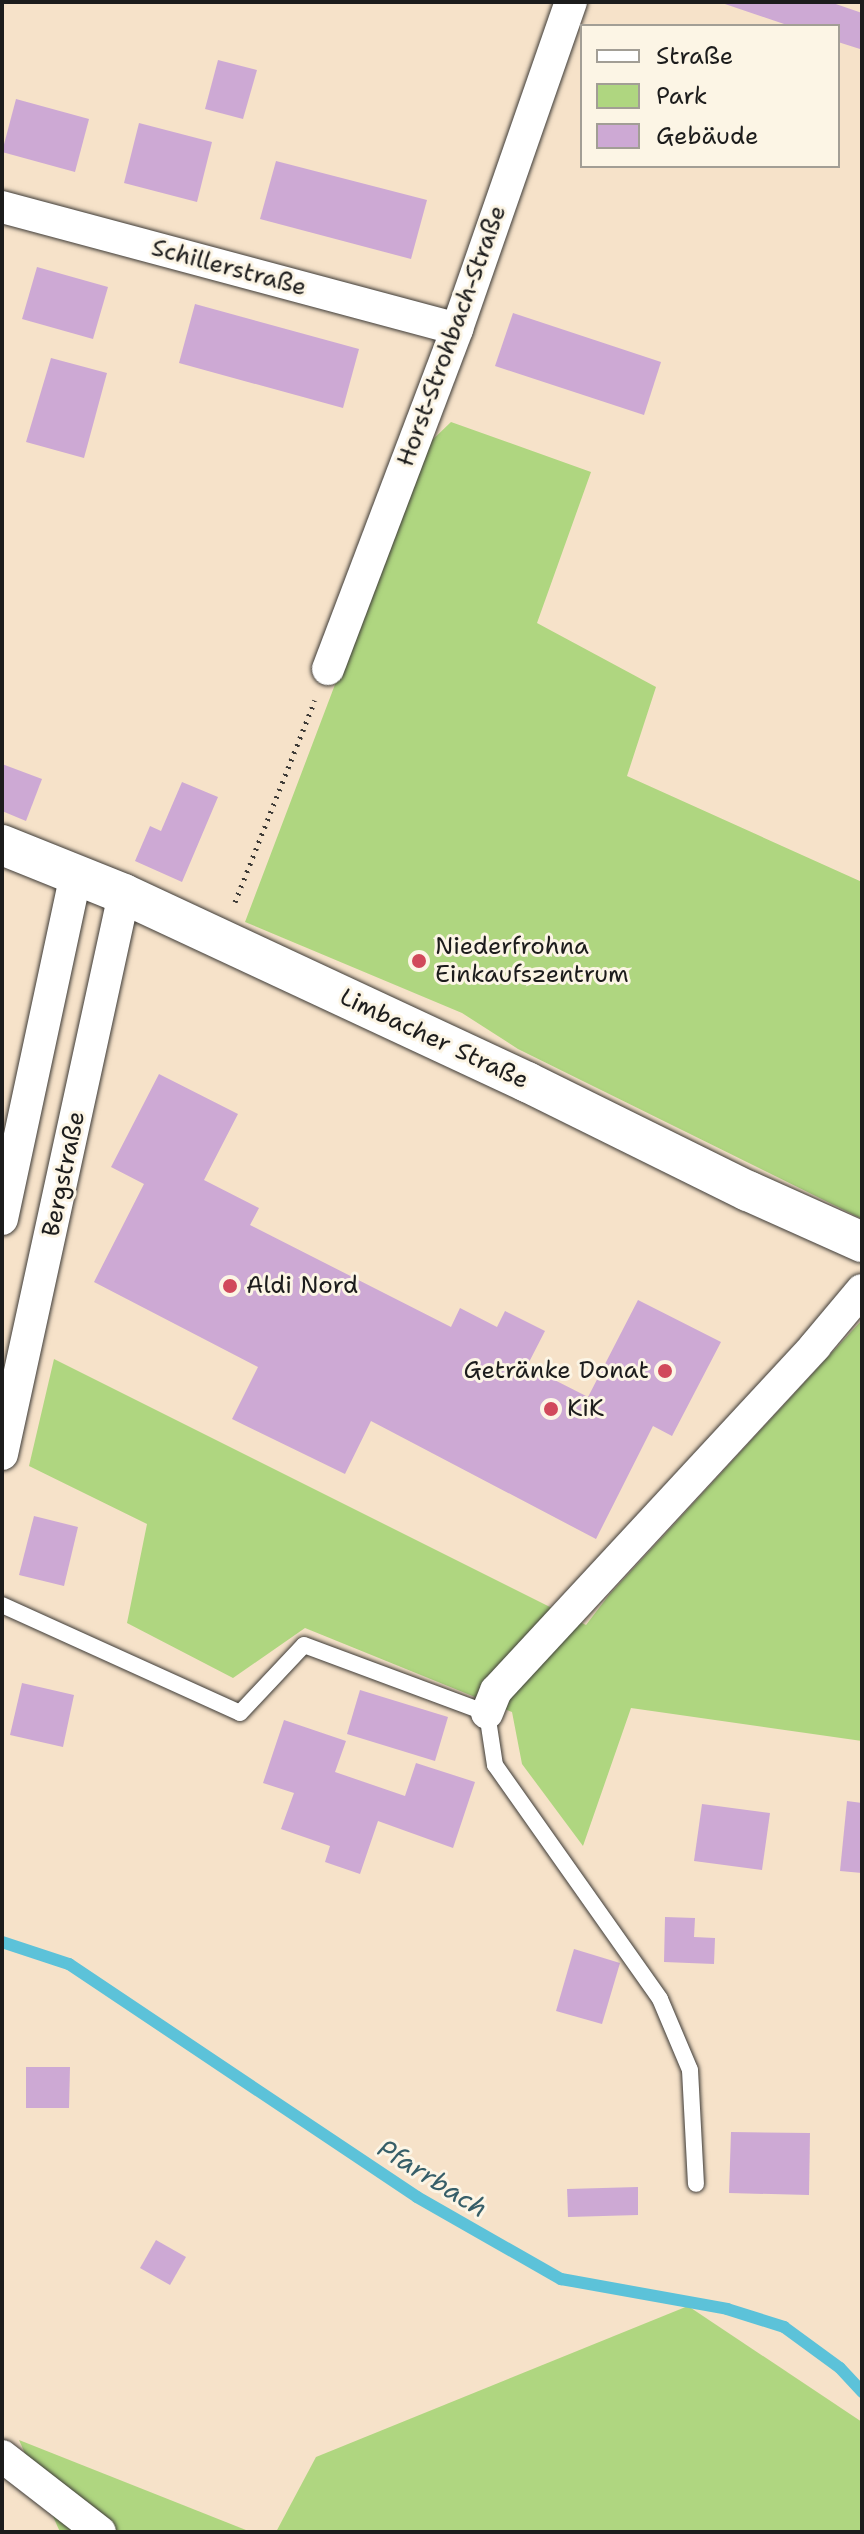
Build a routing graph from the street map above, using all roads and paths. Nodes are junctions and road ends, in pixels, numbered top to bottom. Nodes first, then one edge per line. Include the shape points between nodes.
1 (571, 2) edge
2 (2, 207) edge
3 (457, 329) junction
4 (328, 669) joint
5 (2, 845) edge
6 (76, 875) junction
7 (124, 894) junction
8 (220, 940) junction
9 (2, 1219) edge
10 (862, 1242) edge
11 (862, 1290) edge
12 (2, 1454) edge
13 (2, 1605) edge
14 (487, 1713) junction
15 (696, 2184) dead end
16 (2, 2456) edge
17 (100, 2532) edge

1 - 3 street, Horst-Strohbach-Straße
2 - 3 street, Schillerstraße
3 - 4 street, Horst-Strohbach-Straße
4 - 8 path
5 - 6 street, Limbacher Straße
6 - 7 street, Limbacher Straße
6 - 9 street
7 - 8 street, Limbacher Straße
7 - 12 street, Bergstraße
8 - 10 street, Limbacher Straße
11 - 14 street via 496,1691
13 - 14 lane via 240,1713 304,1645
14 - 15 lane via 495,1765 660,1999 690,2070
16 - 17 street

